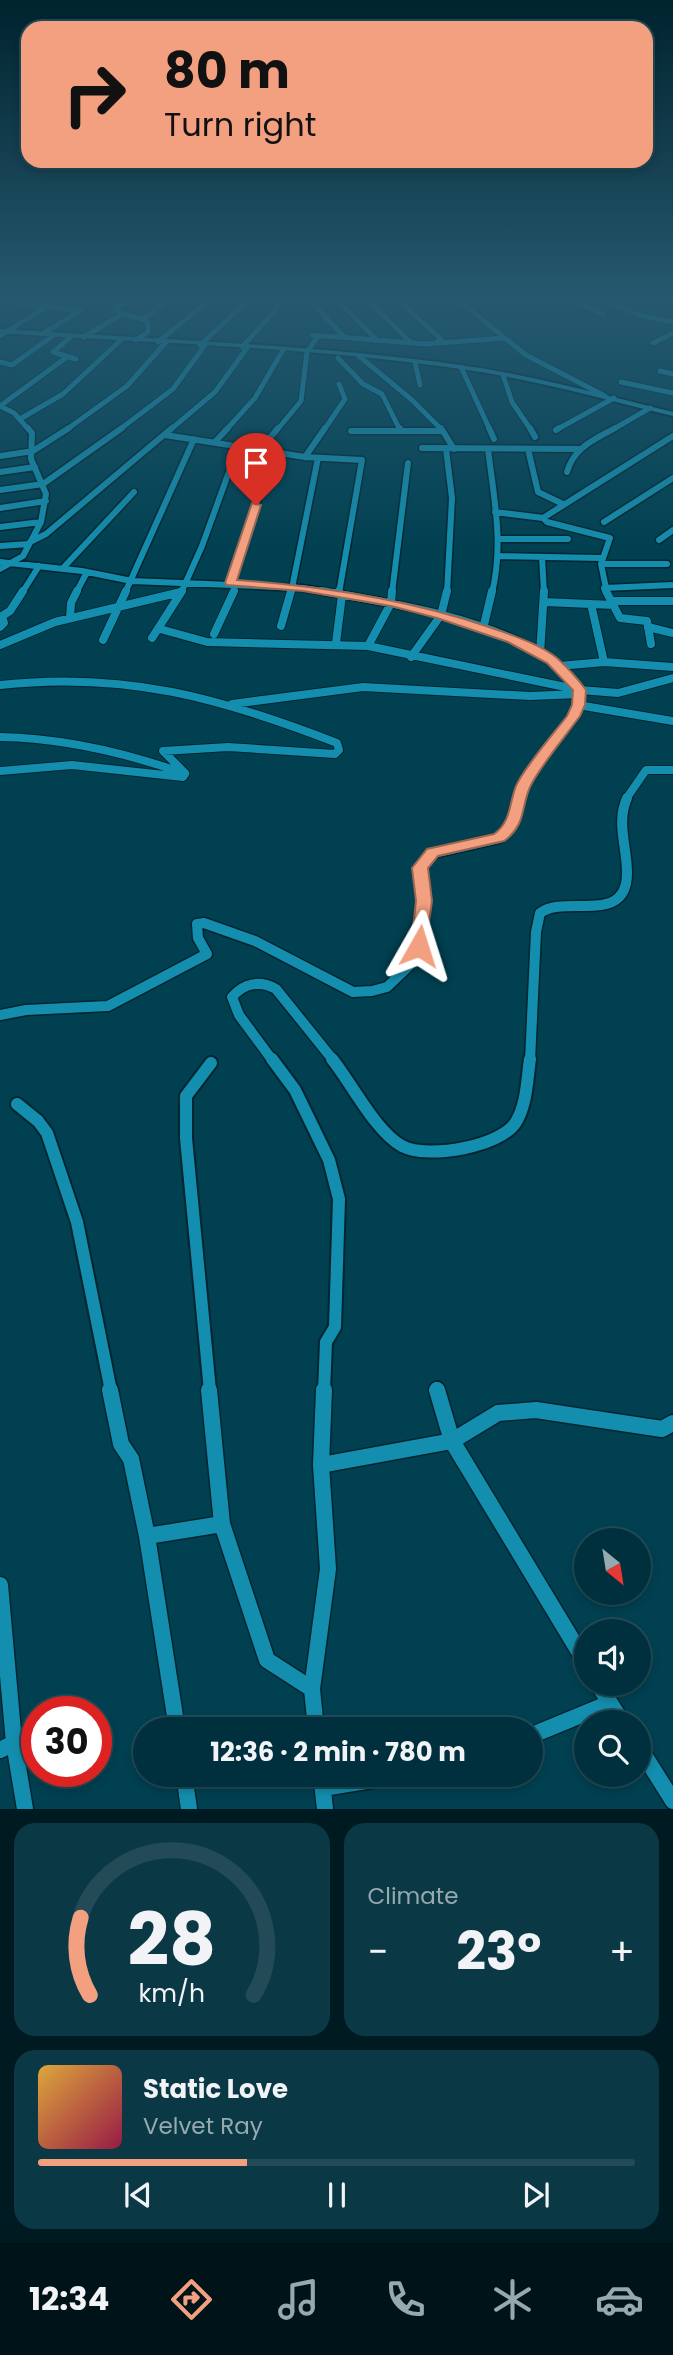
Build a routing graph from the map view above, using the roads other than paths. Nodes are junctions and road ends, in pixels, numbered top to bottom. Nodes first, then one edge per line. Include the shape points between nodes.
1 (30, 384) edge
2 (78, 384) edge
3 (128, 384) edge
4 (177, 384) edge
5 (220, 384) edge
6 (263, 384) edge
7 (303, 384) edge
8 (339, 384) dead end
9 (364, 384) edge
10 (393, 384) edge
11 (469, 384) edge
12 (504, 384) edge
13 (549, 384) edge
14 (582, 384) edge
15 (632, 384) edge
16 (673, 393) edge
17 (605, 396) junction
18 (614, 398) junction
19 (0, 406) edge
20 (650, 408) junction
21 (673, 414) edge
22 (20, 419) junction
23 (442, 430) junction
24 (556, 430) dead end
25 (401, 431) junction
26 (351, 432) dead end
27 (165, 435) junction
28 (673, 436) edge
29 (535, 437) dead end
30 (194, 439) junction
31 (494, 439) dead end
32 (215, 442) junction
33 (238, 447) junction
34 (422, 448) dead end
35 (450, 449) junction
36 (488, 449) junction
37 (528, 449) junction
38 (579, 449) junction
39 (260, 450) junction
40 (33, 451) junction
41 (273, 453) junction
42 (0, 456) edge
43 (305, 457) junction
44 (318, 458) junction
45 (408, 463) dead end
46 (35, 467) junction
47 (0, 472) edge
48 (567, 472) dead end
49 (673, 478) edge
50 (43, 484) junction
51 (0, 490) edge
52 (134, 492) dead end
53 (46, 501) junction
54 (563, 503) junction
55 (0, 508) edge
56 (495, 512) junction
57 (544, 518) junction
58 (41, 522) junction
59 (604, 522) dead end
60 (0, 527) edge
61 (673, 530) edge
62 (499, 539) junction
63 (568, 539) dead end
64 (659, 540) dead end
65 (29, 543) junction
66 (0, 546) edge
67 (499, 556) junction
68 (542, 557) junction
69 (601, 561) junction
70 (0, 562) edge
71 (13, 563) junction
72 (667, 564) dead end
73 (40, 566) junction
74 (63, 568) junction
75 (0, 569) edge
76 (87, 572) junction
77 (132, 581) junction
78 (187, 582) junction
79 (234, 583) junction
80 (673, 585) edge
81 (604, 588) junction
82 (292, 589) junction
83 (181, 592) junction
84 (340, 594) junction
85 (673, 601) edge
86 (544, 602) junction
87 (391, 603) junction
88 (613, 603) junction
89 (591, 604) junction
90 (120, 606) junction
91 (441, 615) junction
92 (70, 618) junction
93 (1, 621) edge
94 (281, 626) dead end
95 (648, 627) junction
96 (160, 629) junction
97 (483, 629) junction
98 (673, 633) edge
99 (214, 634) dead end
100 (152, 638) dead end
101 (103, 640) dead end
102 (336, 643) junction
103 (651, 644) dead end
104 (0, 645) edge
105 (368, 646) junction
106 (540, 654) junction
107 (411, 657) junction
108 (604, 662) junction
109 (559, 666) junction
110 (673, 667) edge
111 (673, 678) edge
112 (0, 685) edge
113 (580, 692) junction
114 (225, 705) junction
115 (578, 705) junction
116 (673, 721) edge
117 (0, 737) edge
118 (673, 770) edge
119 (0, 771) edge
120 (185, 773) junction
121 (0, 1015) edge
122 (211, 1063) dead end
123 (17, 1104) dead end
124 (437, 1388) dead end
125 (673, 1423) edge
126 (452, 1441) junction
127 (321, 1465) junction
128 (222, 1524) junction
129 (147, 1536) junction
130 (0, 1585) edge
131 (1, 1603) edge
132 (574, 1643) edge
133 (312, 1689) junction
134 (606, 1696) edge
135 (610, 1703) junction
136 (614, 1710) edge
137 (175, 1717) edge
138 (315, 1717) edge
139 (543, 1731) edge
140 (7, 1746) edge
141 (651, 1766) edge
142 (186, 1787) edge
143 (323, 1787) edge
144 (673, 1801) edge
145 (25, 1809) edge
146 (189, 1809) edge
147 (325, 1809) edge

1 - 19 street
2 - 22 street
3 - 40 street
4 - 50 street
5 - 27 street
6 - 32 street
7 - 39 street via 301,401
8 - 43 street via 345,399
9 - 25 street via 382,394
10 - 23 street
11 - 31 street
12 - 29 street via 512,405
13 - 17 street
14 - 17 street
15 - 16 street
17 - 18 street
18 - 20 street
18 - 24 street
19 - 22 street
20 - 21 street
20 - 38 street
22 - 40 street via 32,433
23 - 25 street
23 - 35 street via 452,441
25 - 26 street
27 - 30 street
27 - 65 street via 47,534
28 - 54 street
30 - 32 street
30 - 77 street
32 - 33 street
33 - 39 street
33 - 78 street
34 - 35 street
35 - 36 street
35 - 91 street via 447,592
36 - 37 street
36 - 56 street
37 - 38 street
37 - 54 street via 538,492
38 - 48 street
39 - 41 street
40 - 42 street
40 - 46 street
41 - 43 street
41 - 79 street
43 - 44 street
44 - 82 street
44 - 84 street via 362,460
45 - 87 street
46 - 47 street
46 - 50 street
49 - 59 street
50 - 51 street
50 - 53 street
52 - 74 street
53 - 55 street
53 - 58 street
54 - 57 street
56 - 57 street
56 - 62 street
57 - 69 street via 610,538
58 - 60 street
58 - 65 street
61 - 64 street
62 - 63 street
62 - 67 street
65 - 66 street
65 - 71 street
67 - 68 street
67 - 97 street
68 - 69 street
68 - 86 street
69 - 72 street
69 - 81 street
70 - 71 street
71 - 73 street
71 - 75 street
73 - 74 street
73 - 93 street
74 - 76 street
76 - 77 street
76 - 92 street via 71,603
77 - 78 street
77 - 90 street
78 - 79 street
78 - 83 street
79 - 82 street
79 - 99 street
80 - 81 street
81 - 88 street
82 - 84 street
82 - 94 street
83 - 90 street
83 - 96 street
84 - 87 street
84 - 102 street
85 - 88 street
86 - 89 street
86 - 106 street
87 - 91 street
87 - 105 street
88 - 89 street
88 - 95 street via 620,618 646,620
89 - 108 street
90 - 92 street
90 - 101 street
91 - 97 street
91 - 107 street
92 - 104 street
95 - 98 street
95 - 103 street
96 - 100 street
96 - 102 street via 207,642
97 - 106 street
102 - 105 street
105 - 107 street
106 - 109 street
107 - 113 street
108 - 109 street
108 - 110 street
109 - 113 street
111 - 113 street via 618,693
112 - 114 street via 93,679 158,687
113 - 114 street via 504,696 346,688
113 - 115 street
114 - 120 street via 272,717 337,743 339,750 335,754 229,747 163,751
115 - 116 street
115 - 121 street via 523,786 508,832 425,859 420,868 424,901 419,946 395,983 384,990 353,992 255,941 204,923 197,924 198,937 207,954 131,996 108,1006
117 - 120 street via 73,741 125,752
118 - 127 street via 646,770 630,792 621,815 627,882 617,898 593,907 551,905 540,913 526,1090 517,1121 506,1134 447,1153 427,1154 403,1147 381,1130 353,1085 276,989 259,983 232,997 239,1015 295,1090 329,1160 339,1199 335,1328 326,1342
119 - 120 street via 72,765 164,776
122 - 128 street via 186,1096 186,1138
123 - 129 street via 47,1133 77,1222 121,1444 131,1459
124 - 126 street
125 - 126 street via 662,1429 536,1409 498,1413
126 - 127 street
126 - 132 street
127 - 133 street via 328,1569
128 - 129 street
128 - 133 street via 267,1660
129 - 137 street
130 - 131 street
131 - 140 street
133 - 138 street
134 - 135 street
135 - 136 street
135 - 139 street
140 - 145 street
141 - 144 street
142 - 146 street
143 - 147 street

